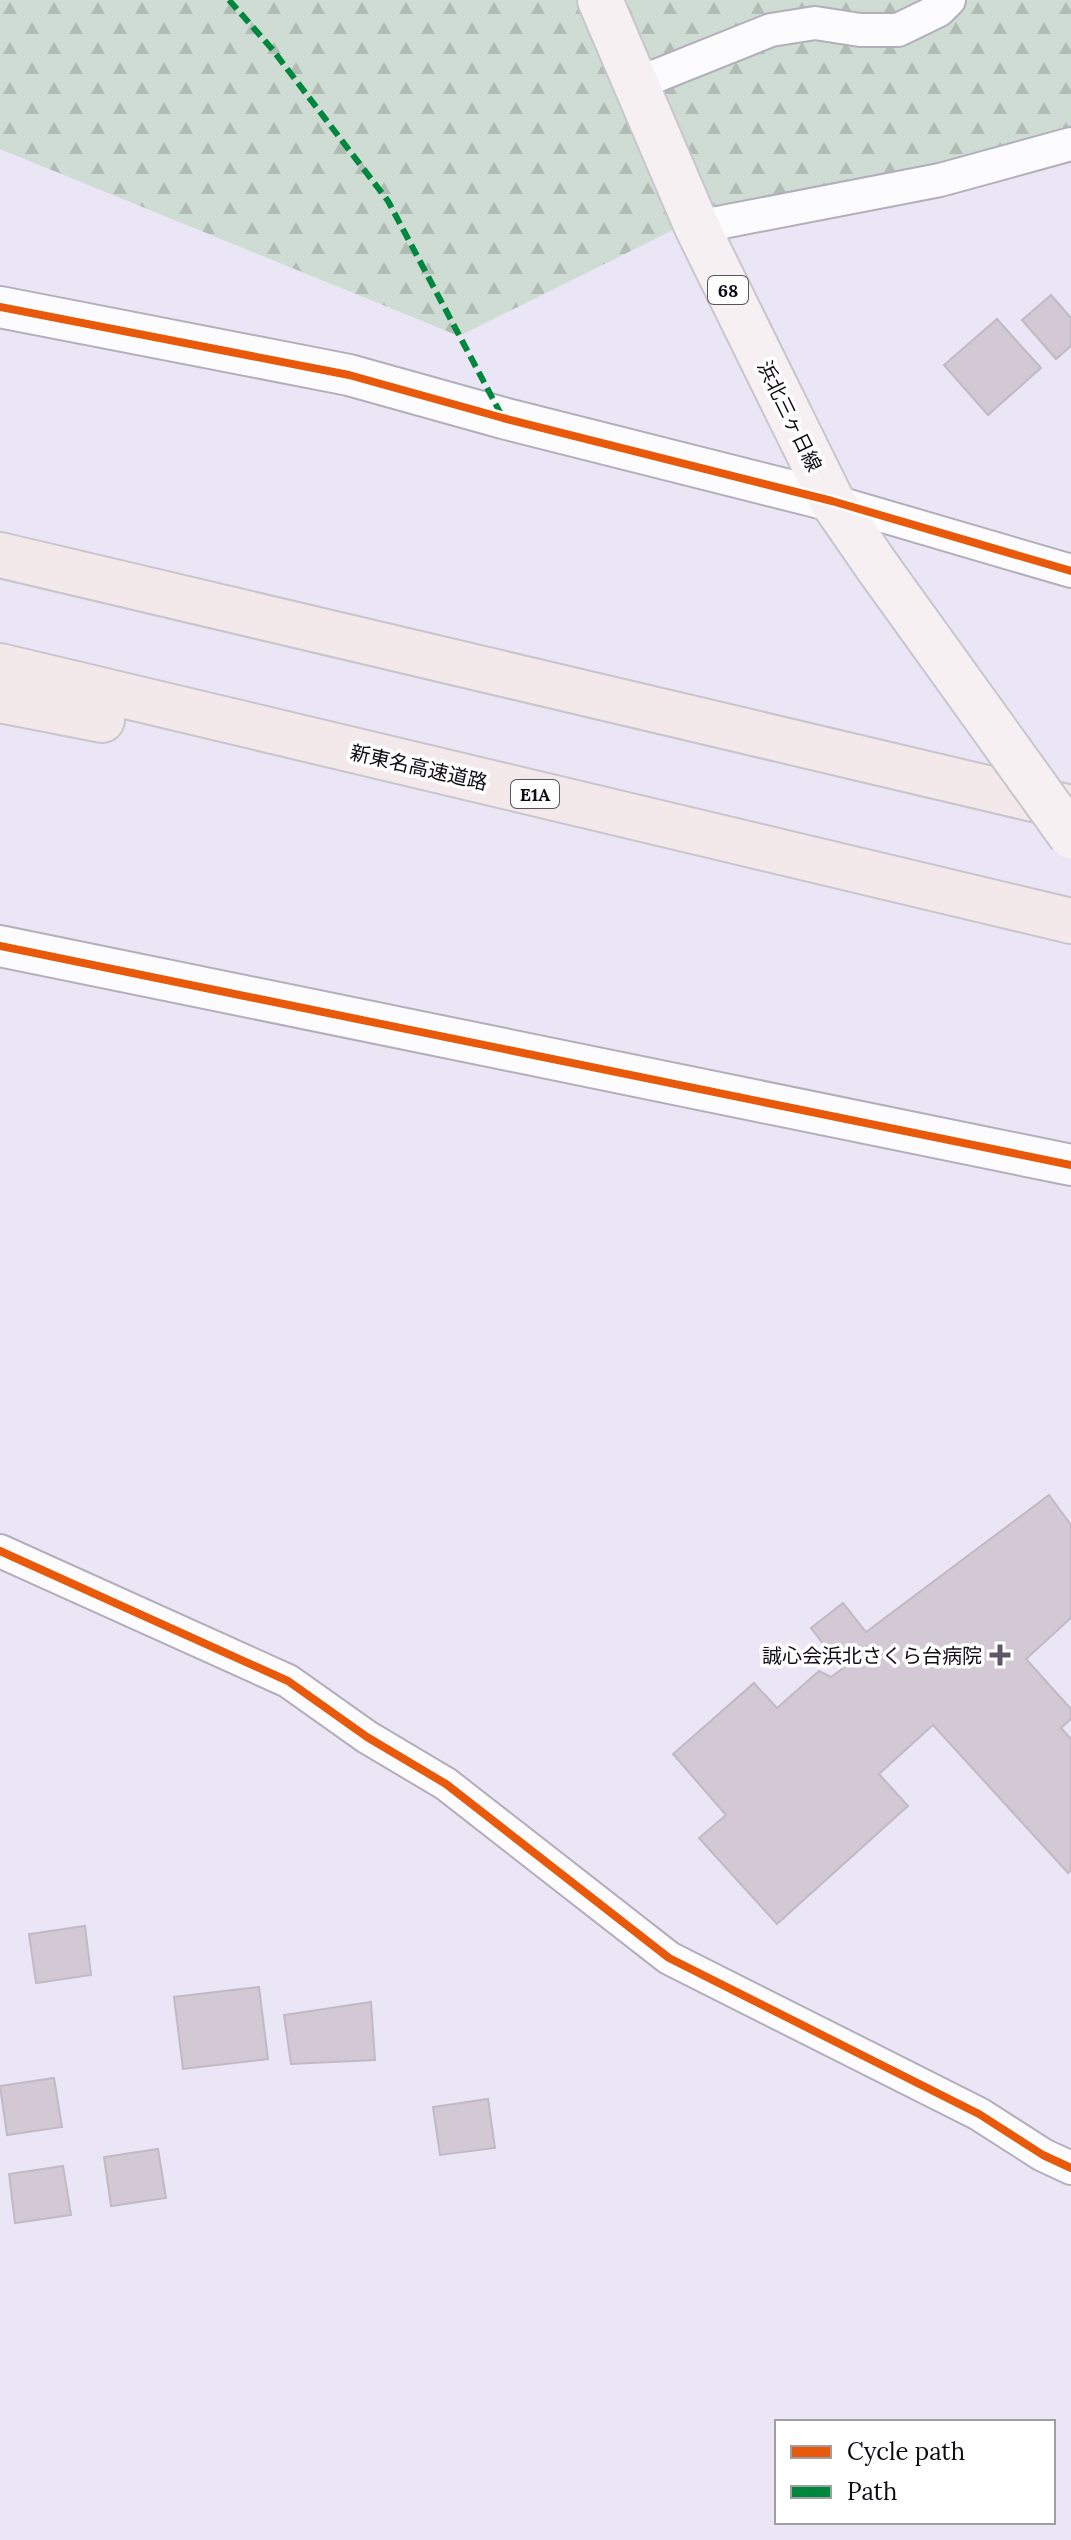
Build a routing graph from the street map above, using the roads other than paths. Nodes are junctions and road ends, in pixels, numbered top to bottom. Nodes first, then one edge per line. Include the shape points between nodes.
1 (600, 0) edge
2 (949, 0) edge
3 (636, 84) junction
4 (1071, 144) edge
5 (697, 227) junction
6 (0, 307) edge
7 (832, 501) junction
8 (0, 555) edge
9 (1071, 571) edge
10 (0, 666) edge
11 (0, 700) edge
12 (1071, 808) edge
13 (1071, 836) edge
14 (885, 878) junction
15 (1071, 921) edge
16 (0, 946) edge
17 (1071, 1165) edge
18 (0, 1551) edge
19 (1071, 2168) edge

1 - 3 main road, 浜北三ヶ日線 / 68
2 - 3 street via 898,30 815,23 771,30
3 - 5 main road, 浜北三ヶ日線 / 68
4 - 5 street via 940,180
5 - 7 main road, 浜北三ヶ日線 / 68
6 - 7 street via 349,375
7 - 9 street
7 - 13 main road, 浜北三ヶ日線 / 68, bridge
8 - 12 highway
10 - 14 highway, 新東名高速道路 / E1A
11 - 14 highway
14 - 15 highway, 新東名高速道路 / E1A
16 - 17 street
18 - 19 street via 288,1681 446,1784 669,1958 979,2114

